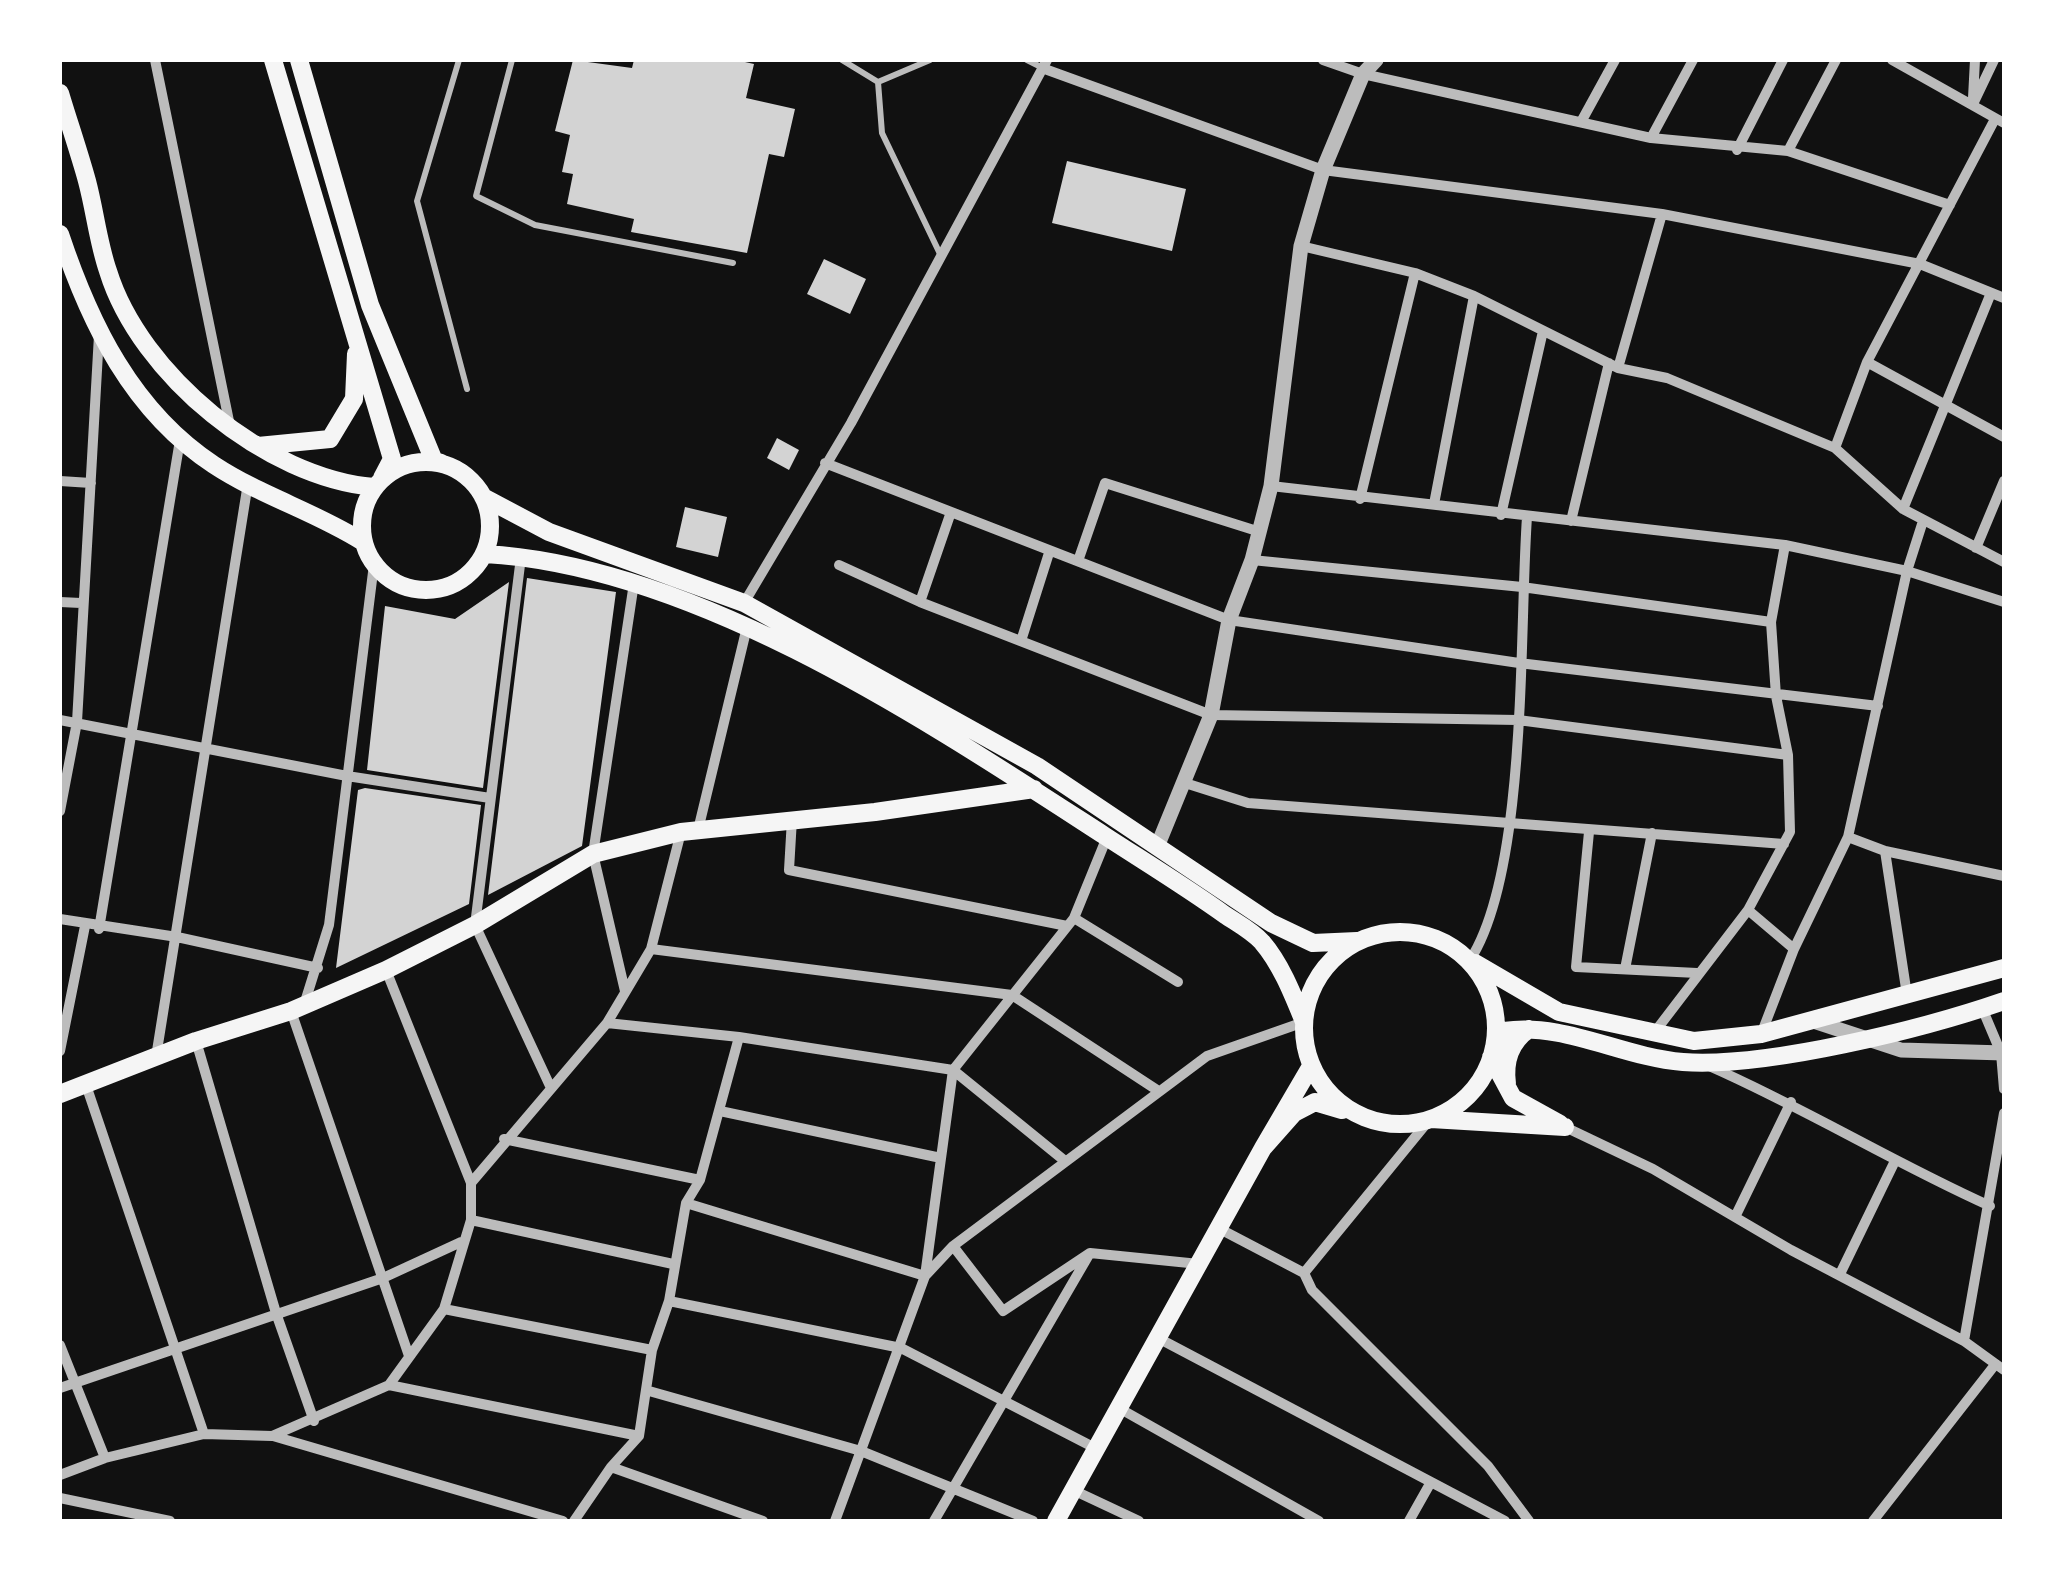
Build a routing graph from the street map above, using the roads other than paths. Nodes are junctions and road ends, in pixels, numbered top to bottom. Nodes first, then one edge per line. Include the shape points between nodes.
1 (155, 60) edge
2 (273, 60) edge
3 (459, 60) edge
4 (512, 60) edge
5 (842, 60) edge
6 (930, 60) edge
7 (1027, 60) edge
8 (1324, 60) edge
9 (1376, 60) edge
10 (1614, 60) edge
11 (1693, 60) edge
12 (1782, 60) edge
13 (1836, 60) edge
14 (1892, 60) edge
15 (1975, 60) edge
16 (1994, 60) edge
17 (1044, 64) edge
18 (302, 68) edge
19 (1363, 74) junction
20 (878, 82) junction
21 (280, 83) junction
22 (60, 94) edge
23 (1973, 104) junction
24 (2000, 121) edge
25 (1581, 122) junction
26 (1651, 138) junction
27 (1737, 150) junction
28 (1788, 151) junction
29 (1323, 170) junction
30 (1950, 205) junction
31 (1662, 214) junction
32 (60, 234) edge
33 (1301, 246) junction
34 (942, 256) junction
35 (732, 263) dead end
36 (1920, 264) junction
37 (1415, 273) junction
38 (1991, 293) junction
39 (1474, 296) junction
40 (2004, 298) edge
41 (1543, 332) junction
42 (99, 334) junction
43 (356, 334) junction
44 (1867, 362) junction
45 (1614, 366) junction
46 (467, 388) dead end
47 (1946, 406) junction
48 (230, 426) junction
49 (2004, 437) edge
50 (180, 440) junction
51 (256, 446) junction
52 (1836, 448) junction
53 (442, 463) junction
54 (825, 463) junction
55 (60, 480) edge
56 (2004, 480) edge
57 (91, 483) junction
58 (248, 483) junction
59 (378, 483) junction
60 (1271, 486) junction
61 (484, 498) junction
62 (1360, 499) junction
63 (1434, 504) junction
64 (1903, 510) junction
65 (951, 512) junction
66 (1501, 515) junction
67 (1527, 517) junction
68 (1923, 520) junction
69 (1571, 522) junction
70 (1258, 530) junction
71 (364, 542) junction
72 (1785, 545) junction
73 (1976, 548) junction
74 (1049, 553) junction
75 (484, 554) junction
76 (521, 556) junction
77 (1252, 560) junction
78 (1078, 561) junction
79 (2004, 562) edge
80 (374, 564) junction
81 (839, 565) dead end
82 (1906, 571) junction
83 (634, 582) junction
84 (1522, 587) junction
85 (60, 602) edge
86 (920, 602) junction
87 (2004, 602) edge
88 (81, 603) junction
89 (744, 603) junction
90 (1230, 620) junction
91 (1771, 622) junction
92 (748, 625) junction
93 (1021, 641) junction
94 (1519, 663) junction
95 (1776, 696) junction
96 (1878, 706) junction
97 (1210, 714) junction
98 (60, 720) edge
99 (1518, 720) junction
100 (77, 722) junction
101 (132, 733) junction
102 (207, 748) junction
103 (1788, 756) junction
104 (348, 776) junction
105 (1185, 783) junction
106 (1034, 789) junction
107 (490, 798) junction
108 (60, 811) edge
109 (792, 819) junction
110 (1508, 826) junction
111 (690, 831) junction
112 (1590, 832) junction
113 (1652, 833) junction
114 (1848, 837) junction
115 (1108, 838) junction
116 (1784, 844) junction
117 (1157, 847) junction
118 (1885, 851) junction
119 (593, 854) junction
120 (2004, 876) edge
121 (1748, 910) junction
122 (60, 920) edge
123 (1070, 922) junction
124 (474, 925) junction
125 (85, 926) junction
126 (99, 929) junction
127 (178, 937) junction
128 (1357, 942) junction
129 (651, 949) junction
130 (1794, 949) junction
131 (1470, 960) junction
132 (318, 968) junction
133 (2004, 968) edge
134 (1625, 969) junction
135 (386, 970) junction
136 (1697, 972) junction
137 (1178, 982) dead end
138 (625, 992) junction
139 (1012, 995) junction
140 (1907, 996) junction
141 (2004, 1001) edge
142 (66, 1002) edge
143 (297, 1008) junction
144 (1982, 1008) junction
145 (1813, 1021) junction
146 (607, 1022) junction
147 (1304, 1022) junction
148 (1533, 1027) junction
149 (1654, 1034) junction
150 (1762, 1034) junction
151 (738, 1037) junction
152 (1866, 1038) junction
153 (196, 1041) junction
154 (60, 1052) edge
155 (1492, 1052) junction
156 (2002, 1053) edge
157 (156, 1058) junction
158 (1702, 1063) junction
159 (1311, 1066) junction
160 (953, 1070) junction
161 (86, 1085) junction
162 (550, 1086) junction
163 (1157, 1090) junction
164 (2004, 1090) edge
165 (60, 1094) edge
166 (1513, 1098) junction
167 (1791, 1102) junction
168 (720, 1111) junction
169 (2004, 1113) edge
170 (1355, 1114) junction
171 (1430, 1119) junction
172 (1565, 1126) junction
173 (504, 1139) junction
174 (1263, 1148) junction
175 (940, 1158) junction
176 (1065, 1161) junction
177 (1894, 1162) junction
178 (700, 1180) junction
179 (472, 1183) junction
180 (686, 1203) junction
181 (1990, 1206) junction
182 (1736, 1214) junction
183 (471, 1220) junction
184 (1220, 1230) junction
185 (461, 1242) junction
186 (953, 1246) junction
187 (1090, 1253) junction
188 (673, 1264) junction
189 (1198, 1264) junction
190 (1304, 1273) junction
191 (1840, 1274) junction
192 (925, 1276) junction
193 (383, 1278) junction
194 (668, 1300) junction
195 (444, 1309) junction
196 (276, 1313) junction
197 (1158, 1338) junction
198 (1964, 1341) junction
199 (60, 1345) edge
200 (901, 1348) junction
201 (652, 1350) junction
202 (178, 1351) junction
203 (408, 1356) junction
204 (1999, 1368) edge
205 (74, 1384) junction
206 (389, 1386) junction
207 (60, 1388) edge
208 (649, 1390) junction
209 (1002, 1400) junction
210 (1116, 1407) junction
211 (314, 1421) junction
212 (204, 1434) junction
213 (272, 1436) junction
214 (639, 1436) junction
215 (1096, 1449) junction
216 (861, 1451) junction
217 (106, 1458) junction
218 (611, 1467) junction
219 (60, 1475) edge
220 (1431, 1482) junction
221 (952, 1485) junction
222 (1072, 1490) junction
223 (60, 1498) edge
224 (170, 1521) edge
225 (563, 1521) edge
226 (574, 1521) edge
227 (764, 1521) edge
228 (835, 1521) edge
229 (934, 1521) edge
230 (1032, 1521) edge
231 (1056, 1521) edge
232 (1139, 1521) edge
233 (1320, 1521) edge
234 (1409, 1521) edge
235 (1505, 1521) edge
236 (1529, 1521) edge
237 (1873, 1521) edge

1 - 48 street
2 - 21 main road
3 - 46 lane via 417,202
4 - 35 lane via 476,196 535,225
5 - 20 lane
6 - 20 lane
7 - 17 lane
8 - 19 street
9 - 19 street
10 - 25 street
11 - 26 street
12 - 27 street
13 - 28 street
14 - 23 street
15 - 23 street
16 - 23 street
17 - 29 street
17 - 34 street
18 - 21 main road
18 - 53 main road via 370,305 434,461
19 - 25 street
19 - 29 street
20 - 34 lane via 882,134
21 - 43 main road
22 - 48 main road via 108,274 144,340 185,394
23 - 24 street
24 - 30 street
25 - 26 street
26 - 27 street
27 - 28 street
28 - 30 street
29 - 31 street
29 - 33 street
30 - 36 street
31 - 36 street
31 - 45 street
32 - 42 main road
33 - 37 street
33 - 60 street
34 - 54 street
36 - 38 street
36 - 44 street
37 - 39 street
37 - 62 street
38 - 40 street
38 - 47 street
39 - 41 street
39 - 63 street
41 - 45 street
41 - 66 street
42 - 50 main road via 123,375
42 - 57 street
43 - 51 main road via 354,399 330,439
43 - 59 main road via 392,459
44 - 47 street
44 - 52 street
45 - 52 street via 1668,378
45 - 69 street
47 - 49 street
47 - 64 street
48 - 51 main road
50 - 58 main road
50 - 101 street
51 - 59 main road via 318,479
52 - 64 street
53 - 59 main road via 420,462
53 - 61 main road via 466,476
54 - 65 street
54 - 89 street
55 - 57 street
56 - 73 street
57 - 88 street
58 - 71 main road
58 - 102 street
59 - 71 main road via 361,523
60 - 62 street
60 - 70 street
61 - 75 main road via 490,530
61 - 89 main road via 549,532
62 - 63 street
63 - 66 street
64 - 68 street
65 - 74 street
65 - 86 street
66 - 67 street
67 - 69 street
67 - 84 street
68 - 73 street
68 - 82 street
69 - 72 street
70 - 77 street
70 - 78 street via 1104,483
71 - 80 main road
72 - 82 street
72 - 91 street
73 - 79 street
74 - 78 street
74 - 93 street
75 - 76 main road
75 - 80 main road via 463,578 425,590 388,578
76 - 83 main road
76 - 107 street
77 - 84 street
77 - 90 street
78 - 90 street
80 - 104 street
81 - 86 street
82 - 87 street
82 - 96 street
83 - 92 main road
83 - 119 street
84 - 91 street
84 - 94 street
85 - 88 street
86 - 93 street
88 - 100 street
89 - 117 main road via 1037,766
90 - 94 street
90 - 97 street
91 - 95 street
92 - 106 main road
92 - 111 street
93 - 97 street
94 - 95 street
94 - 99 street
95 - 96 street
95 - 103 street
96 - 114 street
97 - 99 street
97 - 105 street
98 - 100 street
99 - 103 street
99 - 110 street
100 - 101 street
100 - 108 street
101 - 102 street
101 - 126 street
102 - 104 street
102 - 127 street
103 - 116 street via 1790,832
104 - 107 street
104 - 132 street
105 - 110 street via 1248,803
105 - 117 street
106 - 109 main road
106 - 115 main road
107 - 124 street
109 - 111 main road
109 - 123 street via 789,870
110 - 112 street
110 - 131 street via 1492,915
111 - 119 main road
111 - 129 street
112 - 113 street
112 - 134 street via 1576,967
113 - 116 street
113 - 134 street
114 - 118 street
114 - 130 street
115 - 123 street
115 - 147 main road via 1261,941
116 - 121 street
117 - 128 main road via 1313,943
118 - 120 street
118 - 140 street
119 - 124 main road
119 - 138 street
121 - 130 street
121 - 136 street
122 - 125 street
123 - 137 street
123 - 139 street
124 - 135 main road
124 - 162 street
125 - 126 street
125 - 142 street
126 - 127 street
127 - 132 street
127 - 157 street
128 - 131 main road via 1407,932 1439,940
128 - 147 main road via 1326,966 1310,993
129 - 138 street
129 - 139 street
130 - 150 street
131 - 149 main road via 1559,1012
131 - 155 main road via 1494,1006
132 - 143 street
133 - 140 main road
134 - 136 street
135 - 143 main road
135 - 179 street
136 - 149 street
138 - 146 street
139 - 160 street
139 - 163 street
140 - 145 main road
141 - 144 main road
142 - 154 street
143 - 153 main road
143 - 193 street
144 - 152 main road
144 - 156 street
145 - 150 main road
145 - 152 street
146 - 151 street
146 - 162 street
147 - 159 main road
147 - 163 street via 1207,1056
148 - 155 main road via 1504,1031
148 - 158 main road via 1636,1056
148 - 166 main road via 1516,1038 1505,1067
149 - 150 main road via 1694,1042
151 - 160 street
151 - 168 street
152 - 156 street via 1901,1050
152 - 158 main road
153 - 157 main road
153 - 196 street
155 - 166 main road
155 - 171 main road via 1470,1094
156 - 164 street
157 - 161 main road
158 - 167 street
159 - 170 main road via 1329,1094
159 - 174 main road
160 - 175 street
160 - 176 street
161 - 165 main road
161 - 202 street
162 - 173 street
163 - 176 street
166 - 172 main road
167 - 177 street
167 - 182 street
168 - 175 street
168 - 178 street
169 - 181 street
170 - 171 main road via 1395,1124
170 - 174 main road via 1314,1102 1294,1113
171 - 172 main road
171 - 190 street
172 - 182 street
173 - 178 street
173 - 179 street
174 - 184 main road
175 - 192 street
176 - 186 street
177 - 181 street
177 - 191 street
178 - 180 street
179 - 183 street
180 - 188 street
180 - 192 street
181 - 198 street
182 - 191 street
183 - 185 street
183 - 188 street
184 - 189 main road
184 - 190 street
185 - 193 street
185 - 195 street
186 - 187 street via 1003,1312
186 - 192 street
187 - 189 street
187 - 209 street
188 - 194 street
189 - 197 main road
190 - 236 street via 1312,1290 1488,1466
191 - 198 street
192 - 200 street
193 - 196 street
193 - 203 street
194 - 200 street
194 - 201 street
195 - 201 street
195 - 203 street
196 - 202 street
196 - 211 street
197 - 210 main road
197 - 220 street
198 - 204 street
199 - 205 street
200 - 209 street
200 - 216 street
201 - 208 street
202 - 205 street
202 - 212 street
203 - 206 street
204 - 237 street
205 - 207 street
205 - 217 street
206 - 211 street
206 - 214 street
208 - 214 street
208 - 216 street
209 - 215 street
209 - 221 street
210 - 215 main road
210 - 233 street
211 - 213 street
212 - 213 street
212 - 217 street
213 - 225 street
214 - 218 street
215 - 222 main road
216 - 221 street
216 - 228 street
217 - 219 street
218 - 226 street
218 - 227 street
220 - 234 street
220 - 235 street
221 - 229 street
221 - 230 street
222 - 231 main road
222 - 232 street
223 - 224 street

